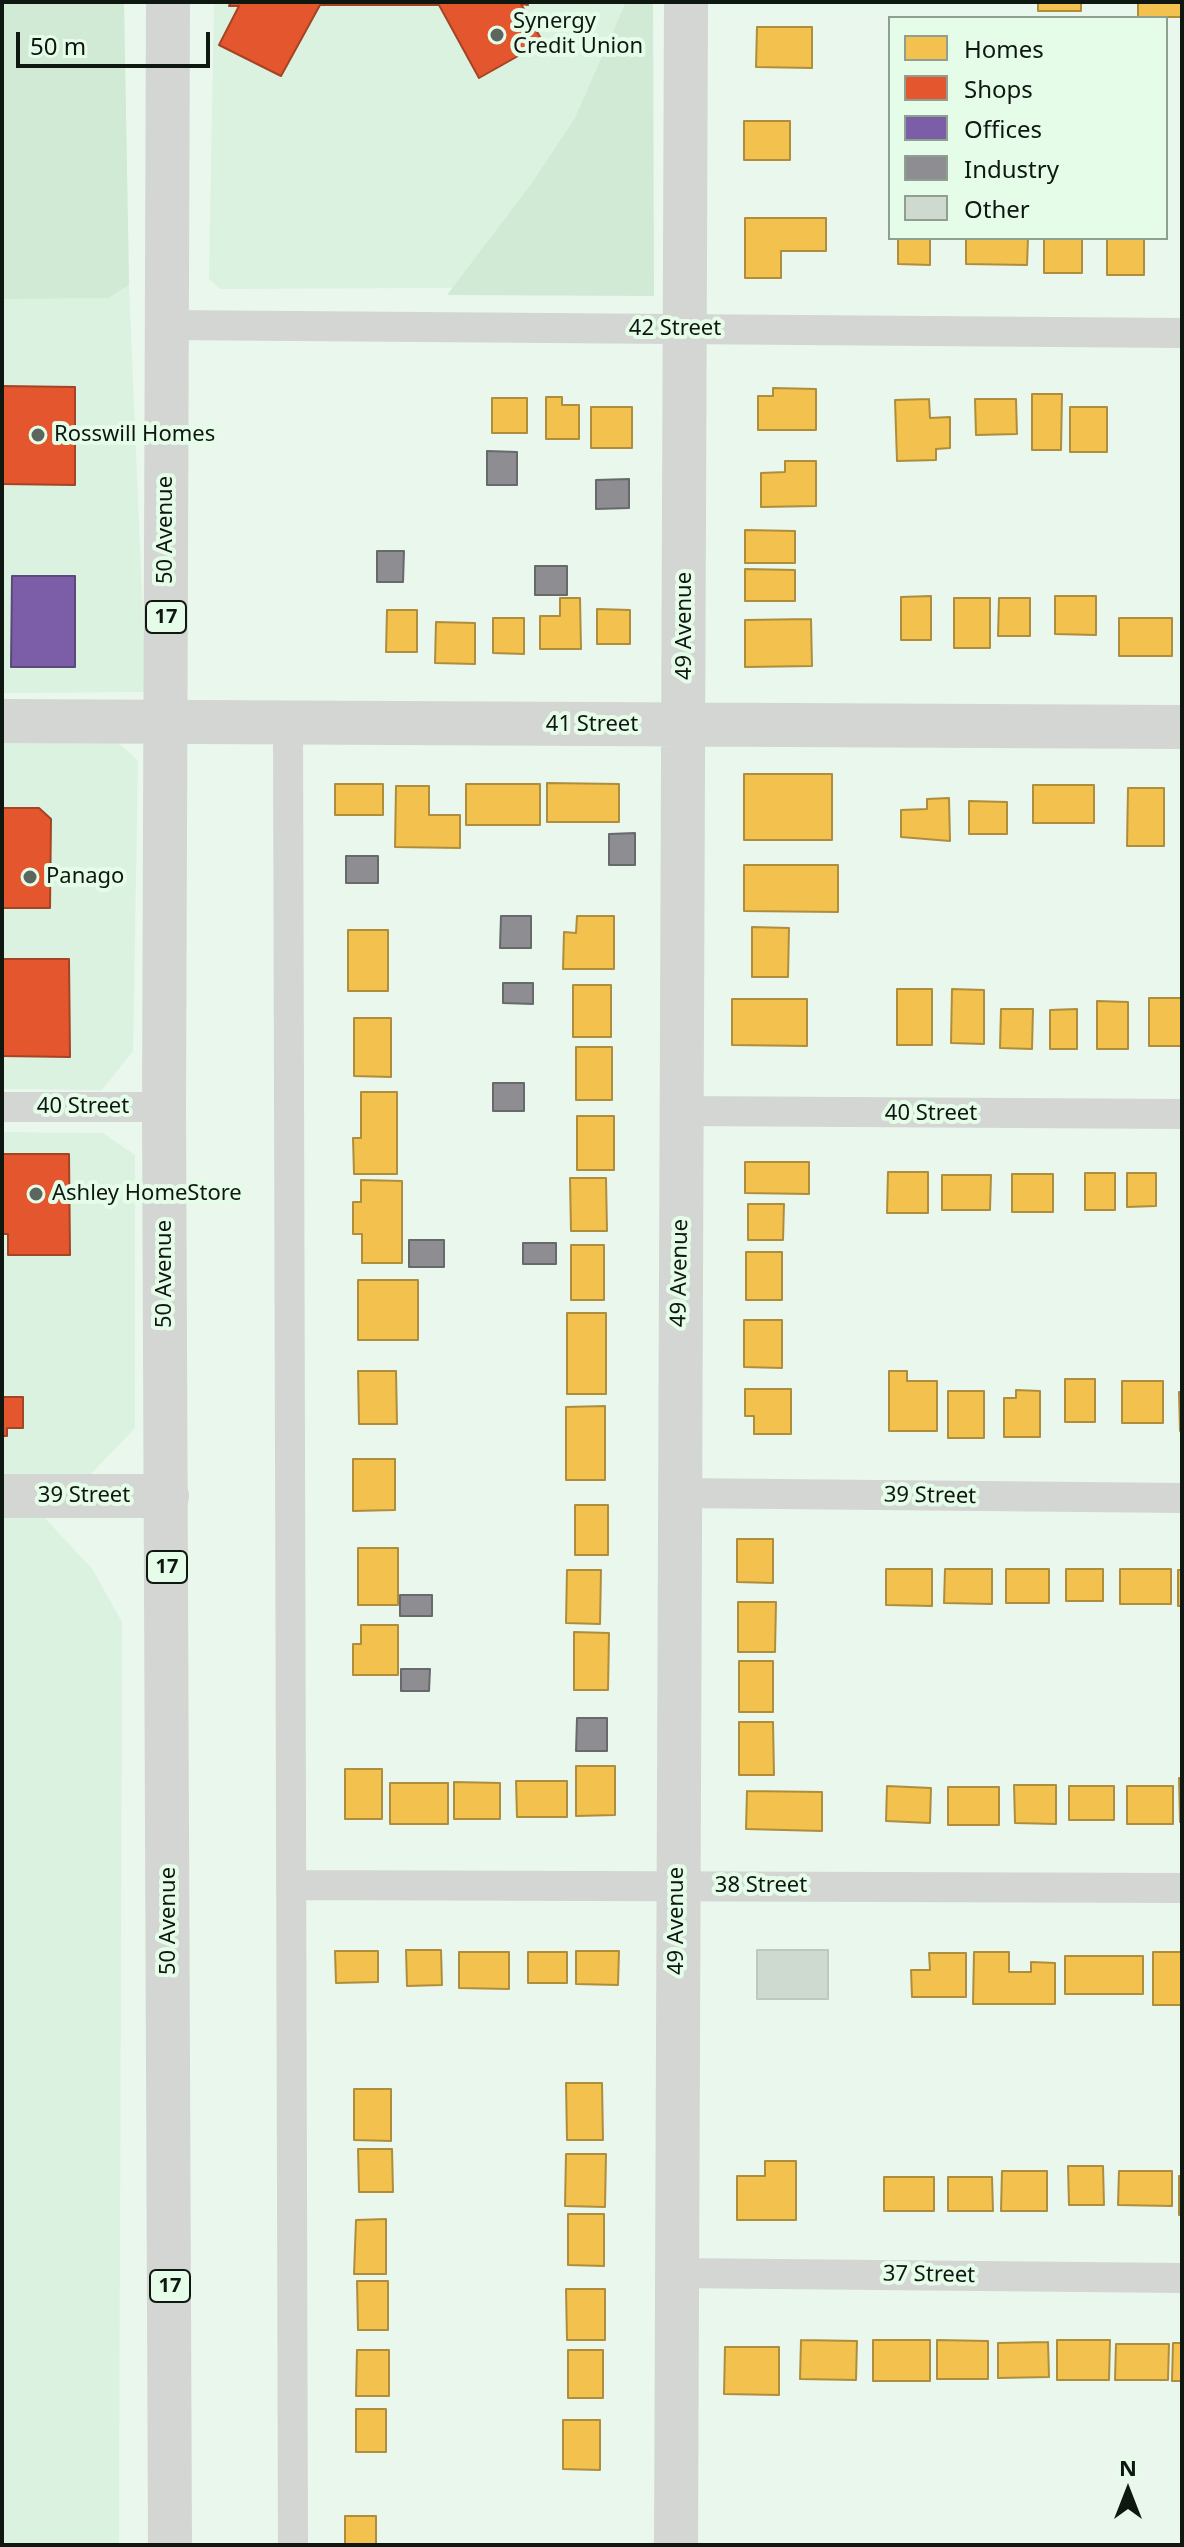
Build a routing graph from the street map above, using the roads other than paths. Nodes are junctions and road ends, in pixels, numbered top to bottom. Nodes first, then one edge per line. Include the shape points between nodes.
1 (168, 2) edge
2 (686, 2) edge
3 (167, 325) junction
4 (687, 330) junction
5 (1182, 333) edge
6 (2, 721) edge
7 (166, 724) junction
8 (288, 724) junction
9 (684, 725) junction
10 (1182, 727) edge
11 (2, 1107) edge
12 (164, 1107) junction
13 (681, 1111) junction
14 (1182, 1114) edge
15 (678, 1493) junction
16 (2, 1496) edge
17 (167, 1496) junction
18 (1182, 1498) edge
19 (291, 1885) junction
20 (677, 1886) junction
21 (1182, 1888) edge
22 (676, 2273) junction
23 (1182, 2278) edge
24 (170, 2545) edge
25 (293, 2545) edge
26 (676, 2545) edge

1 - 3 street, 50 Avenue / 17
2 - 4 street, 49 Avenue
3 - 4 street, 42 Street
3 - 7 street, 50 Avenue / 17
4 - 5 street, 42 Street
4 - 9 street, 49 Avenue
6 - 7 street, 41 Street
7 - 8 street, 41 Street
7 - 12 street, 50 Avenue / 17
8 - 9 street, 41 Street
8 - 19 street
9 - 10 street, 41 Street
9 - 13 street, 49 Avenue
11 - 12 street, 40 Street
12 - 17 street, 50 Avenue / 17
13 - 14 street, 40 Street
13 - 15 street, 49 Avenue
15 - 18 street, 39 Street
15 - 20 street, 49 Avenue
16 - 17 street, 39 Street
17 - 24 street, 50 Avenue / 17
19 - 20 street, 38 Street
19 - 25 street
20 - 21 street, 38 Street
20 - 22 street, 49 Avenue
22 - 23 street, 37 Street
22 - 26 street, 49 Avenue

